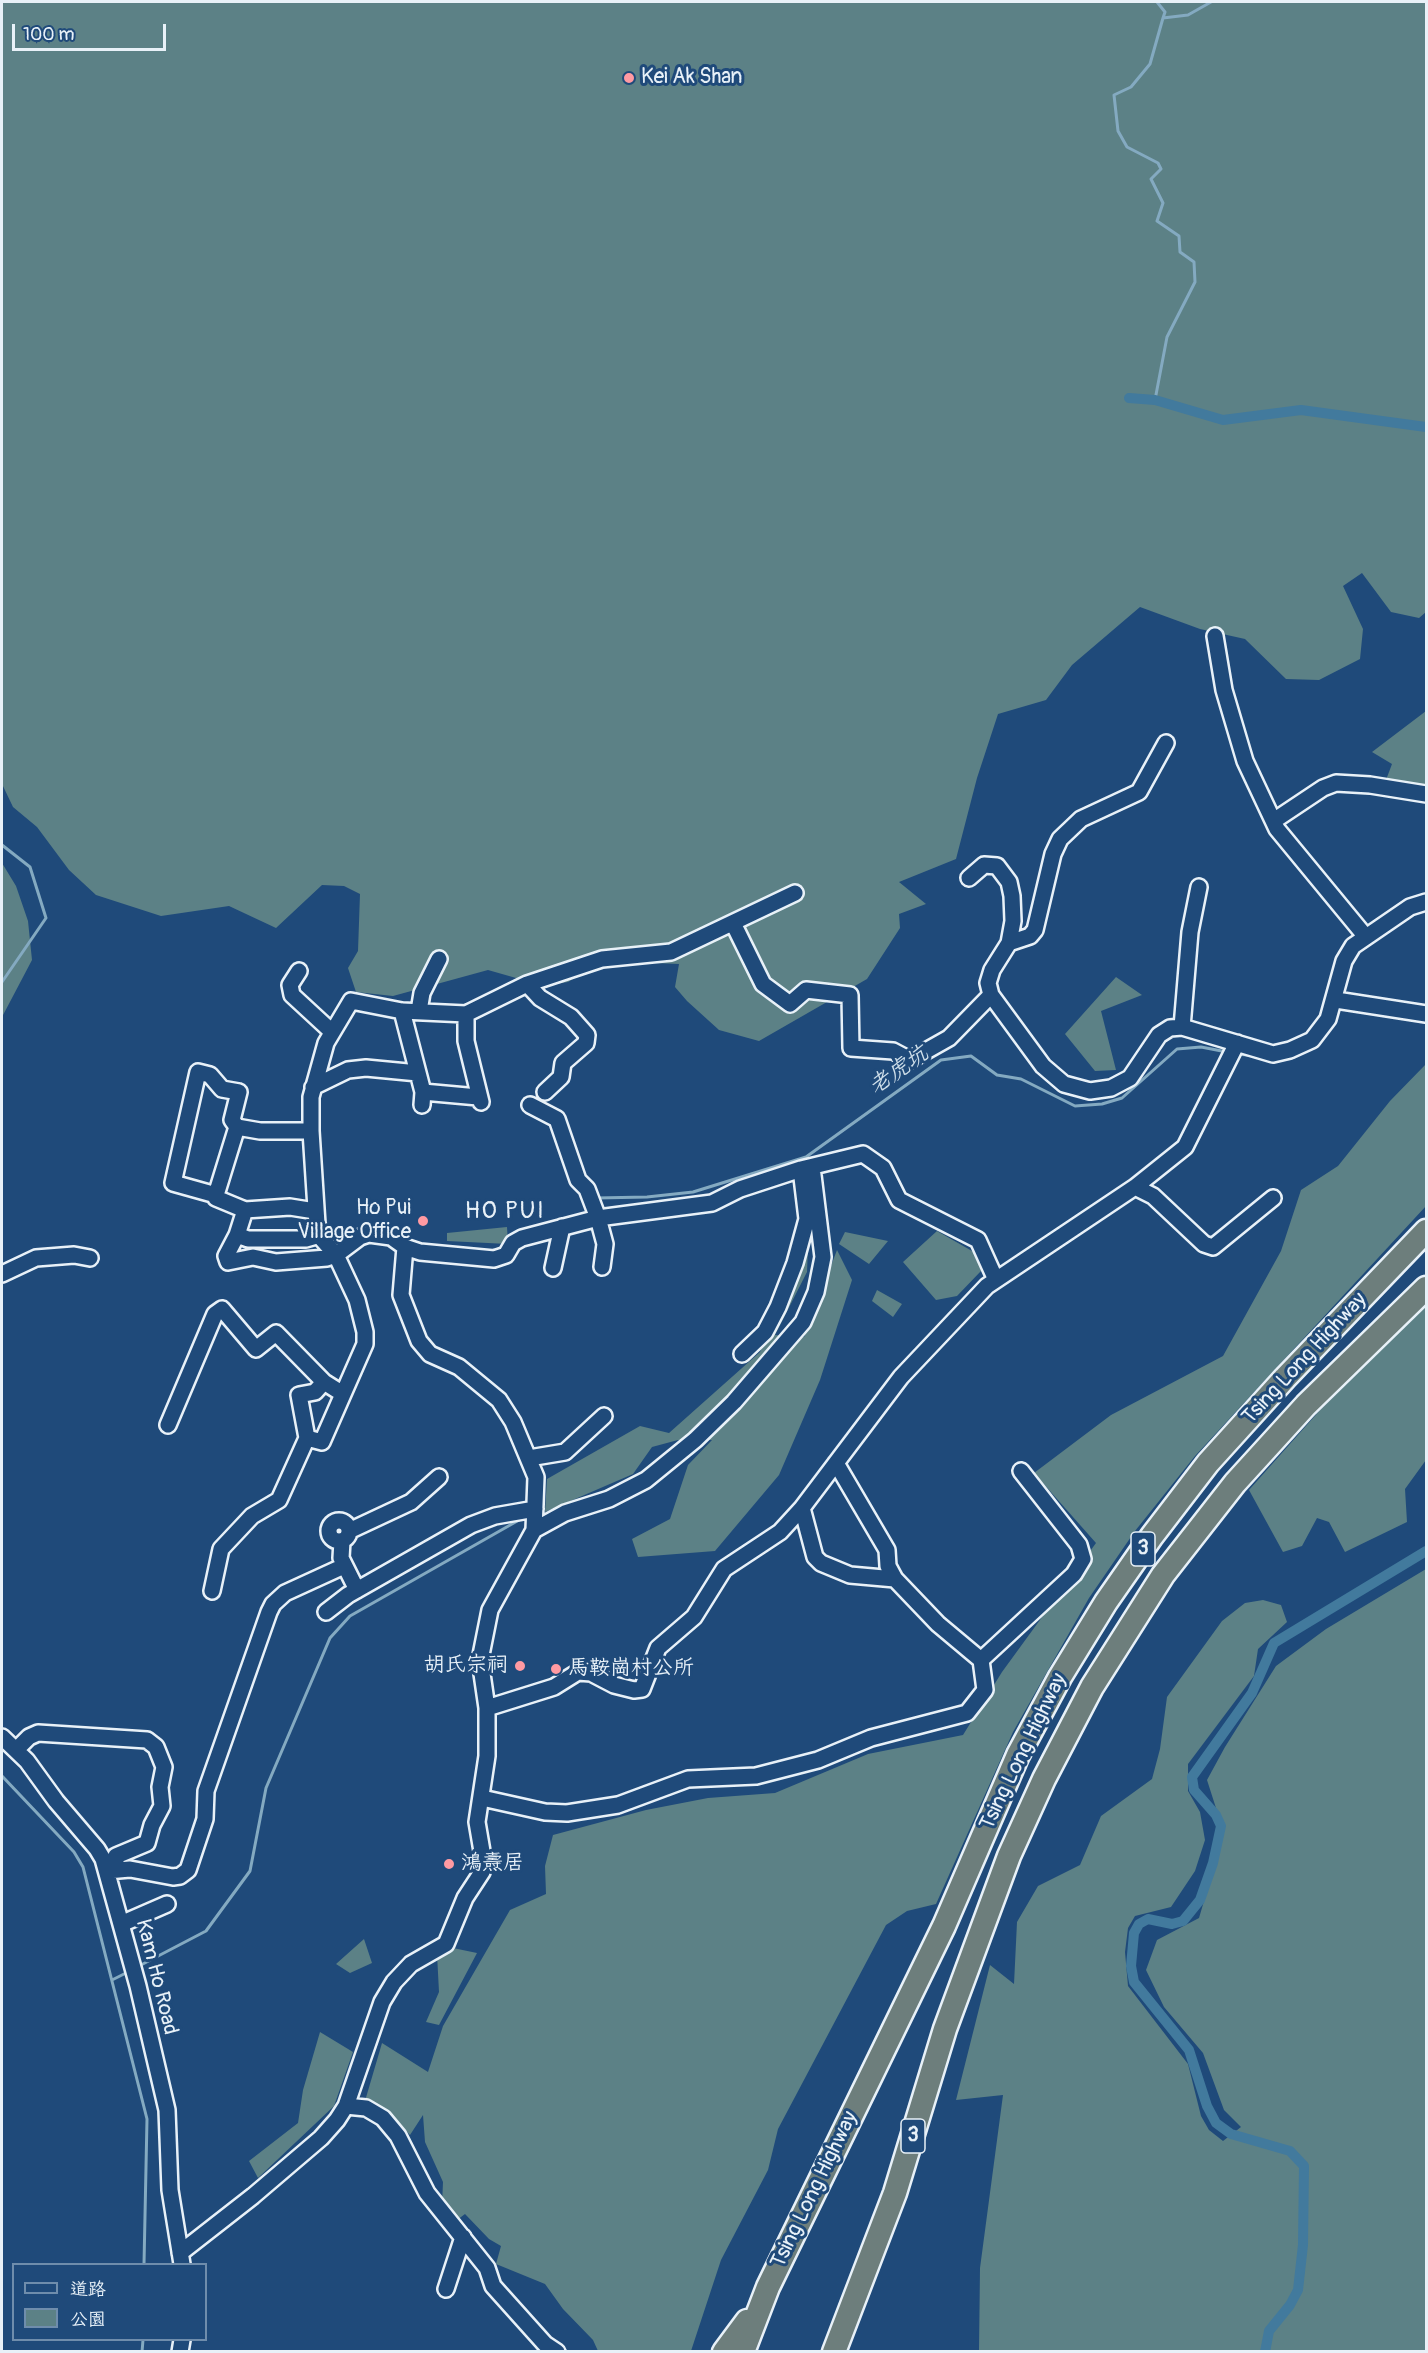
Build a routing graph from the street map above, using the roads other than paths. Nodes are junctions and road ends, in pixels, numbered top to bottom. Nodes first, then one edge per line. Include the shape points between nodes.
1 (1215, 636) dead end
2 (1166, 743) dead end
3 (1426, 794) edge
4 (1275, 820) junction
5 (969, 878) dead end
6 (1198, 887) dead end
7 (795, 893) dead end
8 (1426, 902) edge
9 (732, 923) junction
10 (1366, 937) junction
11 (1009, 943) junction
12 (439, 959) dead end
13 (299, 971) dead end
14 (527, 984) junction
15 (991, 995) junction
16 (1336, 1000) junction
17 (402, 1011) junction
18 (419, 1011) junction
19 (466, 1014) junction
20 (1426, 1014) edge
21 (1182, 1028) junction
22 (331, 1031) junction
23 (1234, 1051) junction
24 (418, 1073) junction
25 (313, 1087) junction
26 (545, 1092) dead end
27 (530, 1105) dead end
28 (237, 1127) junction
29 (311, 1131) junction
30 (807, 1168) junction
31 (1135, 1187) junction
32 (216, 1195) junction
33 (1273, 1198) dead end
34 (245, 1210) junction
35 (315, 1211) junction
36 (598, 1218) junction
37 (562, 1227) junction
38 (1426, 1231) edge
39 (237, 1235) junction
40 (320, 1235) junction
41 (405, 1247) junction
42 (336, 1255) junction
43 (90, 1258) dead end
44 (602, 1267) dead end
45 (553, 1268) dead end
46 (2, 1274) edge
47 (996, 1280) junction
48 (1426, 1288) edge
49 (742, 1354) dead end
50 (324, 1382) junction
51 (343, 1394) junction
52 (604, 1416) dead end
53 (168, 1425) dead end
54 (307, 1438) junction
55 (529, 1458) junction
56 (836, 1463) junction
57 (1021, 1471) dead end
58 (439, 1477) dead end
59 (802, 1508) junction
60 (535, 1509) junction
61 (534, 1530) junction
62 (344, 1566) junction
63 (894, 1580) junction
64 (357, 1590) junction
65 (212, 1592) dead end
66 (326, 1612) dead end
67 (981, 1660) junction
68 (487, 1707) junction
69 (2, 1737) edge
70 (16, 1750) junction
71 (482, 1798) junction
72 (111, 1870) junction
73 (167, 1904) dead end
74 (121, 1924) junction
75 (346, 2106) junction
76 (463, 2237) junction
77 (181, 2259) edge
78 (446, 2289) dead end
79 (762, 2301) junction
80 (839, 2345) edge
81 (557, 2352) edge
82 (724, 2352) edge
83 (744, 2352) edge

1 - 4 street via 1224,690 1245,761
2 - 11 street via 1139,792 1081,819 1060,839 1035,930 1030,936
3 - 4 street via 1370,785 1330,784
4 - 10 street via 1286,842
5 - 11 street via 984,865 993,864 1009,882 1013,921
6 - 21 street
7 - 9 street
8 - 10 street via 1410,907
9 - 14 street via 671,952 602,959
9 - 15 street via 763,984 790,1004 806,990 850,995 851,1048 894,1051 910,1060 949,1038
10 - 16 street via 1353,946 1344,960
11 - 15 street via 992,970 988,983
12 - 18 street via 422,993
13 - 22 street via 290,986 292,995
14 - 19 street
14 - 26 street via 540,998 571,1017 587,1035 586,1043 563,1063 561,1077
15 - 21 street via 1043,1066 1064,1084 1090,1091 1111,1088 1130,1078 1159,1035 1170,1028
16 - 20 street
16 - 23 street via 1312,1040 1273,1054
17 - 18 street
17 - 22 street via 351,1001
17 - 24 street
18 - 19 street
19 - 24 street via 466,1041 479,1100 422,1098
21 - 23 street
22 - 25 street
23 - 31 street via 1185,1147
24 - 25 street via 348,1070
25 - 29 street
27 - 36 street via 557,1119 578,1180 587,1189
28 - 29 street
28 - 32 street
28 - 32 street via 232,1120 239,1092 222,1089 210,1075 198,1072 173,1183
29 - 35 street
30 - 36 street via 740,1189 712,1203
30 - 47 street via 863,1154 883,1168 899,1200 978,1240
30 - 49 street via 807,1219 795,1263 765,1332
30 - 61 street via 823,1257 816,1292 803,1322 711,1425 646,1480
31 - 33 street via 1153,1196 1204,1244 1213,1247
31 - 47 street
32 - 34 street
34 - 35 street via 290,1207
34 - 39 street
35 - 40 street
36 - 37 street
36 - 44 street via 605,1244
37 - 41 street via 517,1240 506,1255 494,1259
37 - 45 street
38 - 79 highway, Tsing Long Highway / 3 via 1208,1463 1152,1536 1060,1677 1018,1755 944,1926
39 - 40 street via 248,1239 306,1239
39 - 42 street via 226,1256 228,1262 253,1257 276,1262
40 - 42 street
41 - 42 street via 391,1237 365,1235
41 - 55 street via 401,1295 419,1341 430,1354 459,1367 494,1395 510,1415
42 - 51 street via 357,1300 365,1332 364,1352
43 - 46 street via 36,1258
47 - 56 street via 901,1377
48 - 80 highway, Tsing Long Highway / 3 via 1306,1405 1235,1483 1163,1575 1092,1687 1044,1779 1006,1866 945,2029 895,2193
50 - 51 street
50 - 53 street via 276,1333 256,1349 222,1309 215,1314
50 - 54 street via 315,1392 300,1395
51 - 54 street via 322,1442
52 - 55 street via 565,1452
54 - 65 street via 279,1500 252,1516 220,1549
55 - 60 street via 536,1477
56 - 59 street
56 - 63 street via 886,1550
57 - 67 street via 1079,1545 1083,1559 1074,1574
58 - 62 street via 405,1505 346,1536 341,1558
59 - 63 street via 821,1563 850,1575
59 - 68 street via 776,1535 724,1569 694,1617 658,1648 640,1690 580,1672 554,1687
60 - 61 street
60 - 64 street via 471,1525
61 - 68 street via 487,1619 480,1660
62 - 64 street
62 - 72 street via 285,1593 273,1604 206,1791 205,1819 188,1870 173,1877 130,1869
63 - 67 street
64 - 66 street
67 - 71 street via 985,1690 968,1713 871,1738 818,1760 756,1776 688,1779 618,1805 567,1813
68 - 71 street
69 - 70 street, Kam Ho Road
70 - 72 street, Kam Ho Road
70 - 72 street via 38,1733 147,1740 156,1747 164,1767 162,1806 147,1843 116,1856
71 - 75 street via 477,1822 482,1872 465,1898 446,1944 411,1964 382,2002
72 - 74 street, Kam Ho Road
73 - 74 street
74 - 77 street, Kam Ho Road via 167,2110 170,2190
75 - 76 street via 366,2109 383,2118 398,2136 427,2193
75 - 77 street via 321,2138
76 - 78 street
76 - 81 street via 487,2268 493,2286 545,2344
79 - 82 highway
79 - 83 highway, Tsing Long Highway / 3

